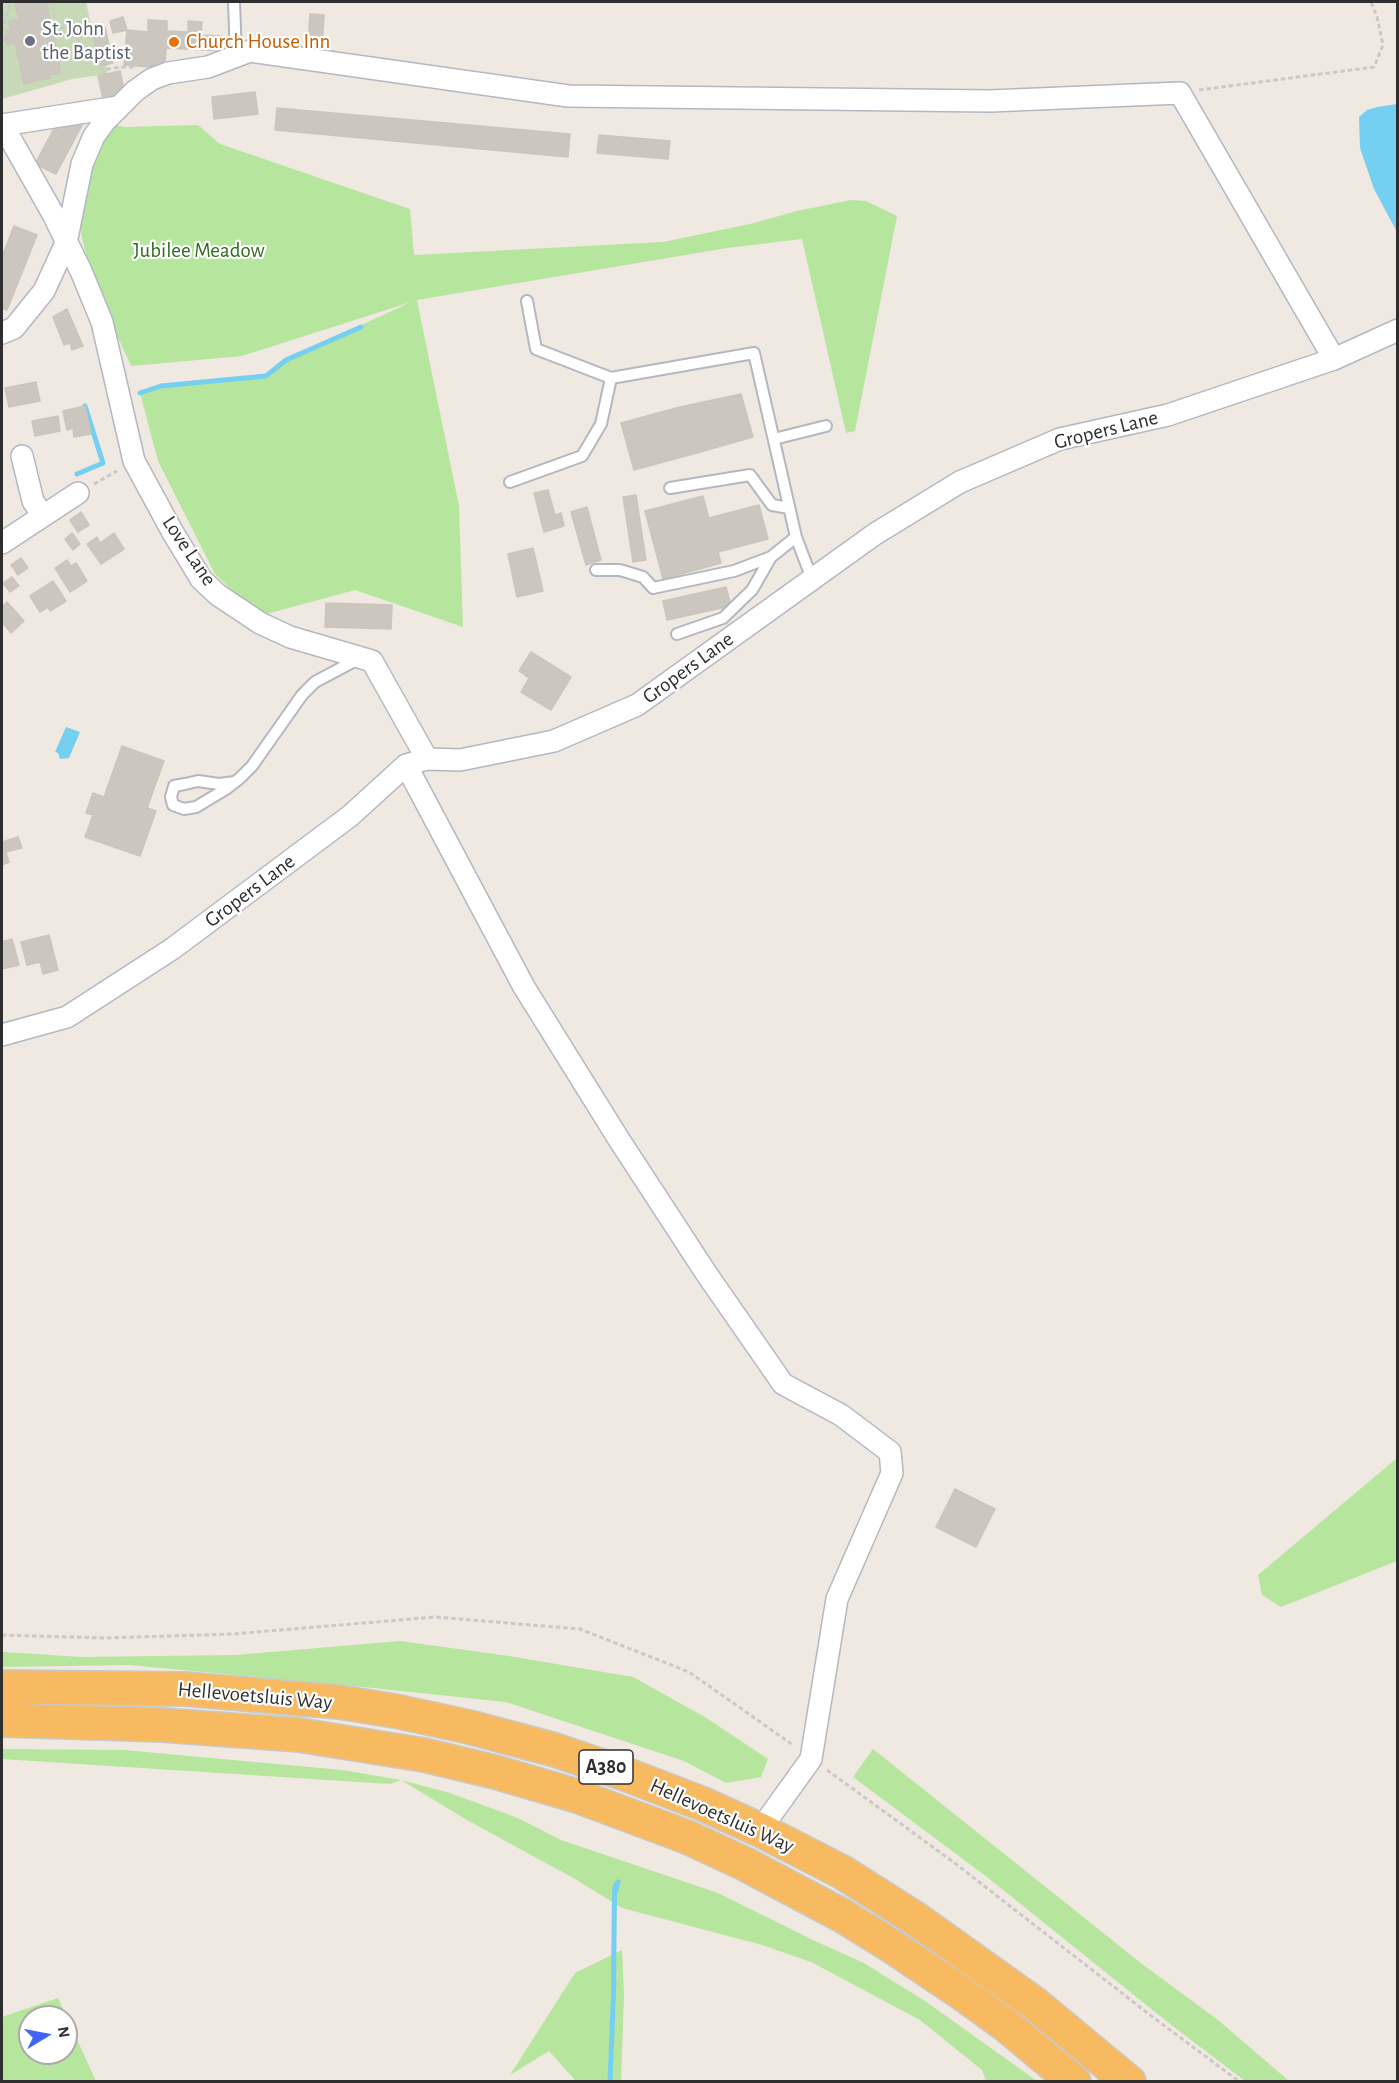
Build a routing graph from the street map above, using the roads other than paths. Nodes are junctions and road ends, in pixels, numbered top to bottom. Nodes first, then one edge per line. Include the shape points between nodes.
1 (234, 2) edge
2 (236, 57) junction
3 (118, 107) junction
4 (2, 124) edge
5 (66, 243) junction
6 (527, 301) dead end
7 (1398, 330) edge
8 (2, 333) edge
9 (1334, 359) junction
10 (611, 378) junction
11 (826, 426) dead end
12 (774, 440) junction
13 (22, 456) dead end
14 (510, 482) dead end
15 (670, 488) dead end
16 (78, 493) road end
17 (789, 508) junction
18 (43, 516) junction
19 (796, 537) junction
20 (2, 543) edge
21 (771, 557) junction
22 (596, 570) dead end
23 (812, 579) junction
24 (677, 634) dead end
25 (360, 658) junction
26 (427, 759) junction
27 (406, 765) junction
28 (235, 782) junction
29 (2, 1035) edge
30 (2, 1687) edge
31 (2, 1720) edge
32 (760, 1830) junction
33 (1074, 2082) edge
34 (1129, 2082) edge

1 - 2 lane
2 - 3 street via 160,76
2 - 9 street via 250,51 568,96 990,101 1180,93
3 - 4 street
3 - 5 street via 94,136 82,164
4 - 5 street, Love Lane
5 - 8 street via 44,291 14,328
5 - 25 street, Love Lane via 102,322 134,461 201,579 260,623 290,638
6 - 10 lane via 536,349
7 - 9 street, Gropers Lane
9 - 23 street, Gropers Lane via 1168,415 1060,439 960,482 875,534
10 - 12 lane via 754,353
10 - 14 lane via 602,424 582,456
11 - 12 lane
12 - 17 lane
13 - 18 street via 33,501
15 - 17 lane via 750,475 772,505
16 - 18 street
17 - 19 lane
18 - 20 street
19 - 21 lane
19 - 23 lane
21 - 22 lane via 734,571 652,588 643,577 620,570
21 - 24 lane via 752,590 723,618
23 - 26 street, Gropers Lane via 637,705 555,741 459,760
25 - 26 street, Love Lane via 372,661
25 - 28 lane via 315,682 252,766
26 - 27 street, Gropers Lane
27 - 29 street, Gropers Lane via 350,816 172,949 68,1017
27 - 32 street via 524,987 706,1273 783,1384 841,1415 890,1452 892,1473 837,1599 811,1759
28 - 28 lane via 196,807 173,806 174,786 198,781
30 - 32 highway, Hellevoetsluis Way / A380 via 236,1692 394,1711 555,1750 692,1800
31 - 33 highway, Hellevoetsluis Way / A380 via 162,1725 298,1735 424,1755 577,1796 745,1863 843,1916 960,1992
32 - 34 highway, Hellevoetsluis Way / A380 via 842,1872 916,1919 1035,2004

